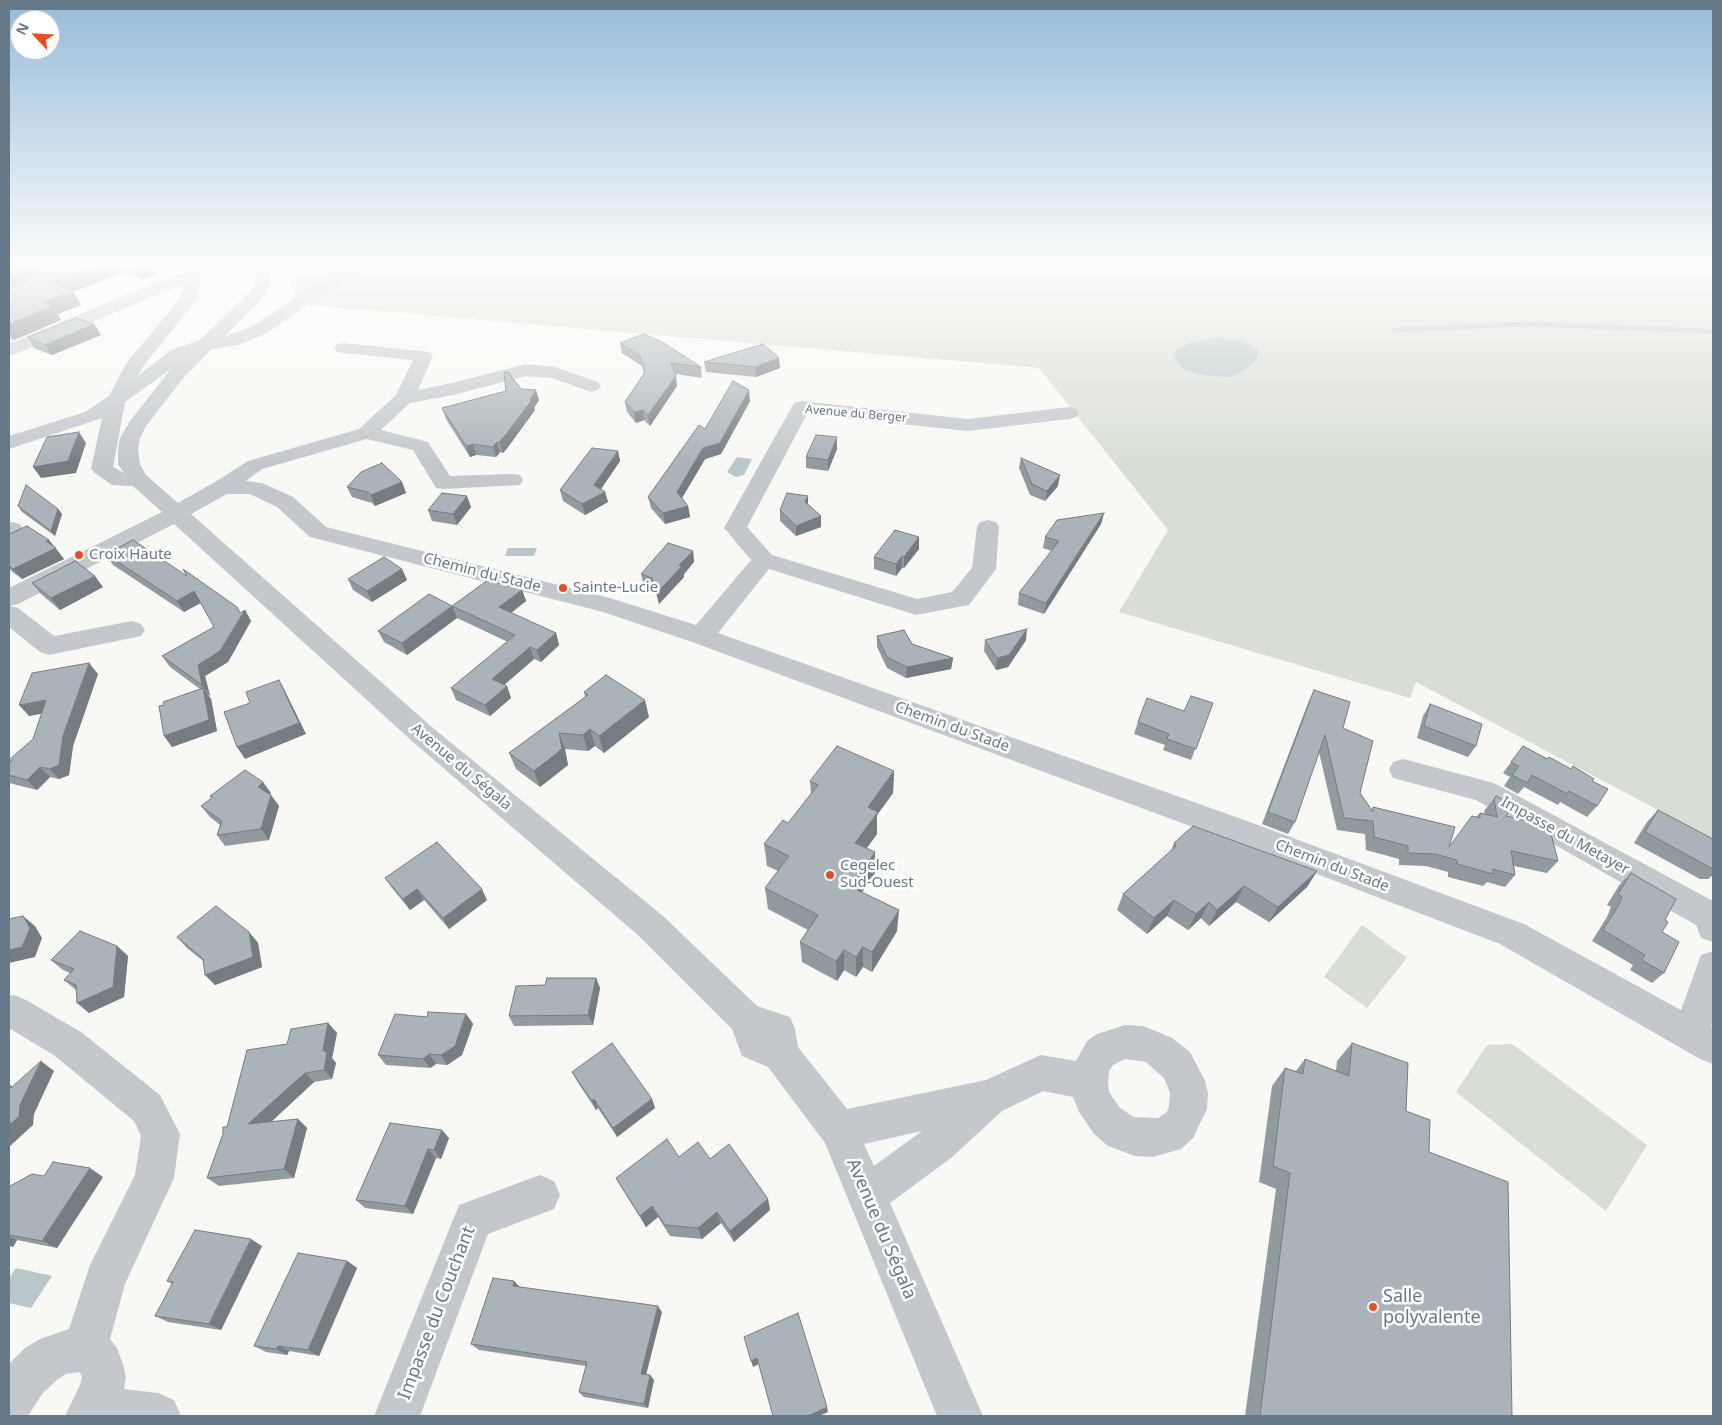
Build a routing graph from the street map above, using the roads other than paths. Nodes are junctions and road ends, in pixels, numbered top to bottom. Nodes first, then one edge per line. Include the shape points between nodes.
1 (53, 332) edge
2 (162, 332) edge
3 (218, 332) edge
4 (255, 332) edge
5 (205, 344) junction
6 (343, 348) dead end
7 (9, 350) edge
8 (591, 386) dead end
9 (404, 398) junction
10 (116, 400) junction
11 (1069, 413) dead end
12 (366, 434) junction
13 (9, 444) edge
14 (138, 479) junction
15 (512, 480) dead end
16 (223, 487) junction
17 (176, 513) junction
18 (988, 526) dead end
19 (764, 560) junction
20 (9, 598) edge
21 (9, 614) edge
22 (132, 630) dead end
23 (701, 636) junction
24 (1403, 770) dead end
25 (1713, 928) edge
26 (1713, 966) edge
27 (9, 1012) edge
28 (1702, 1040) edge
29 (1090, 1082) dead end
30 (989, 1098) junction
31 (839, 1130) junction
32 (540, 1195) dead end
33 (867, 1196) junction
34 (85, 1350) junction
35 (11, 1398) edge
36 (91, 1412) edge
37 (158, 1416) edge
38 (397, 1416) edge
39 (960, 1416) edge

1 - 7 street
2 - 10 street via 134,366
3 - 5 street
4 - 5 street via 232,341
5 - 10 street via 177,354
5 - 14 street via 154,401 130,438 130,464
6 - 9 street via 424,356
8 - 9 street via 555,373 526,370
9 - 12 street
10 - 13 street via 92,416
10 - 14 street via 102,469 120,480
11 - 19 street, Avenue du Berger via 968,425 801,407 735,528
12 - 15 street via 421,446 444,483
12 - 16 street via 255,465
14 - 17 street, Avenue du Ségala
16 - 17 street
16 - 23 street, Chemin du Stade via 254,488 285,502 318,532 610,606
17 - 20 street
17 - 31 street, Avenue du Ségala via 422,735 651,926 746,1019 755,1044 781,1054
18 - 19 street via 984,569 960,599 916,607
19 - 23 street
21 - 22 street via 49,646
23 - 28 street, Chemin du Stade via 1230,827 1512,934
24 - 25 street, Impasse du Metayer via 1484,791 1710,916
26 - 28 street
27 - 34 street via 68,1044 147,1108 161,1134 154,1178 105,1280
29 - 30 street via 1041,1073
30 - 31 street
30 - 33 street via 937,1144
31 - 33 street, Avenue du Ségala
32 - 38 street, Impasse du Couchant via 473,1219
33 - 39 street, Avenue du Ségala
34 - 35 street via 56,1355 41,1364
34 - 36 street via 95,1355 104,1376 101,1392
36 - 37 street

